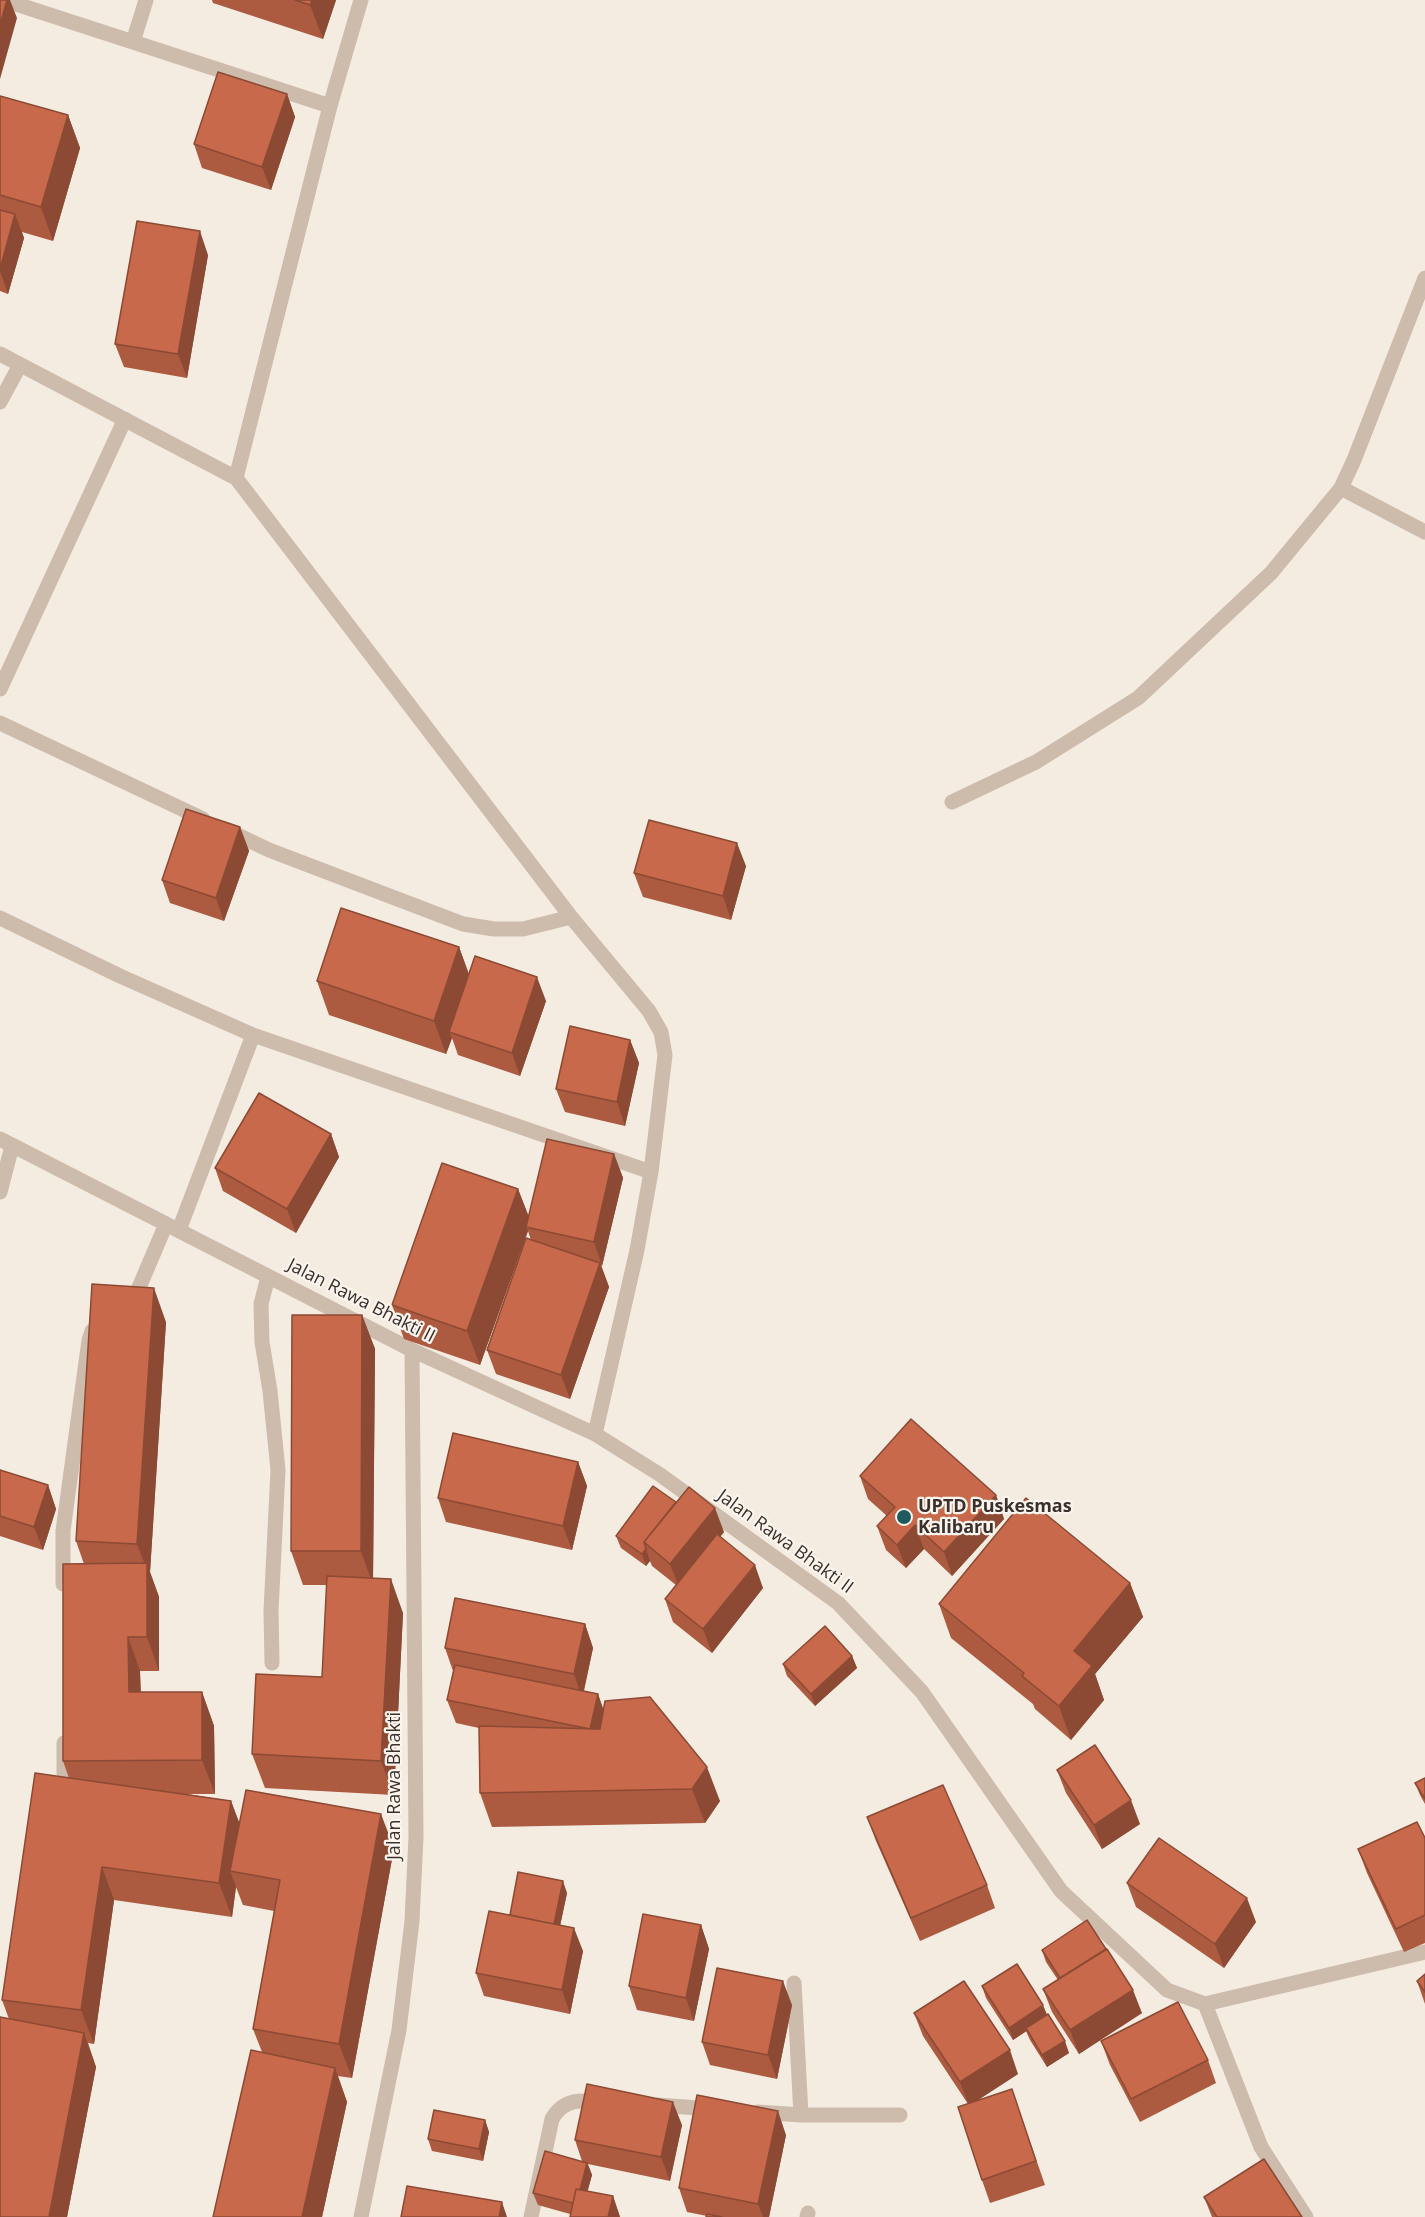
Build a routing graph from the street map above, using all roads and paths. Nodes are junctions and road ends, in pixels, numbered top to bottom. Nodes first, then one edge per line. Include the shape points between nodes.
1 (4, 0) edge
2 (146, 0) edge
3 (361, 0) edge
4 (134, 42) junction
5 (330, 106) junction
6 (1425, 278) edge
7 (0, 354) edge
8 (20, 365) junction
9 (0, 402) edge
10 (125, 419) junction
11 (236, 478) junction
12 (1341, 488) junction
13 (1425, 532) edge
14 (0, 689) edge
15 (0, 723) edge
16 (952, 802) dead end
17 (571, 917) junction
18 (0, 918) edge
19 (253, 1035) junction
20 (6, 1143) edge
21 (651, 1172) junction
22 (0, 1192) edge
23 (172, 1227) junction
24 (268, 1277) junction
25 (120, 1312) edge
26 (98, 1320) edge
27 (412, 1350) junction
28 (601, 1438) junction
29 (64, 1600) edge
30 (272, 1664) dead end
31 (64, 1727) edge
32 (64, 1773) edge
33 (1425, 1952) edge
34 (794, 1983) dead end
35 (1205, 2004) junction
36 (614, 2102) edge
37 (637, 2104) edge
38 (801, 2115) junction
39 (900, 2115) dead end
40 (361, 2217) edge
41 (531, 2217) edge
42 (1306, 2217) edge

1 - 4 street
2 - 4 street
3 - 5 street
4 - 5 street
5 - 11 street
6 - 12 street
7 - 8 street
8 - 9 street
8 - 10 street
10 - 11 street
10 - 14 street
11 - 17 street
12 - 13 street
12 - 16 street via 1271,573 1138,698 1036,762
15 - 17 street via 269,850 463,924 524,929
17 - 21 street via 649,1011 661,1032 665,1055
18 - 19 street
19 - 21 street
19 - 23 street
20 - 22 street
20 - 23 street, Jalan Rawa Bhakti II
21 - 28 street
23 - 24 street, Jalan Rawa Bhakti II
23 - 25 street via 135,1301
24 - 27 street, Jalan Rawa Bhakti II
24 - 30 street via 261,1304 262,1342 278,1470
26 - 29 street via 89,1340 63,1531
27 - 28 street, Jalan Rawa Bhakti II
27 - 40 street, Jalan Rawa Bhakti via 416,1837 399,2030
28 - 35 street, Jalan Rawa Bhakti II via 640,1461 838,1603 922,1692 1061,1891 1167,1990
31 - 32 street
33 - 35 street
34 - 38 street
35 - 42 street via 1261,2147
36 - 41 street via 570,2101 556,2111
37 - 38 street
38 - 39 street

